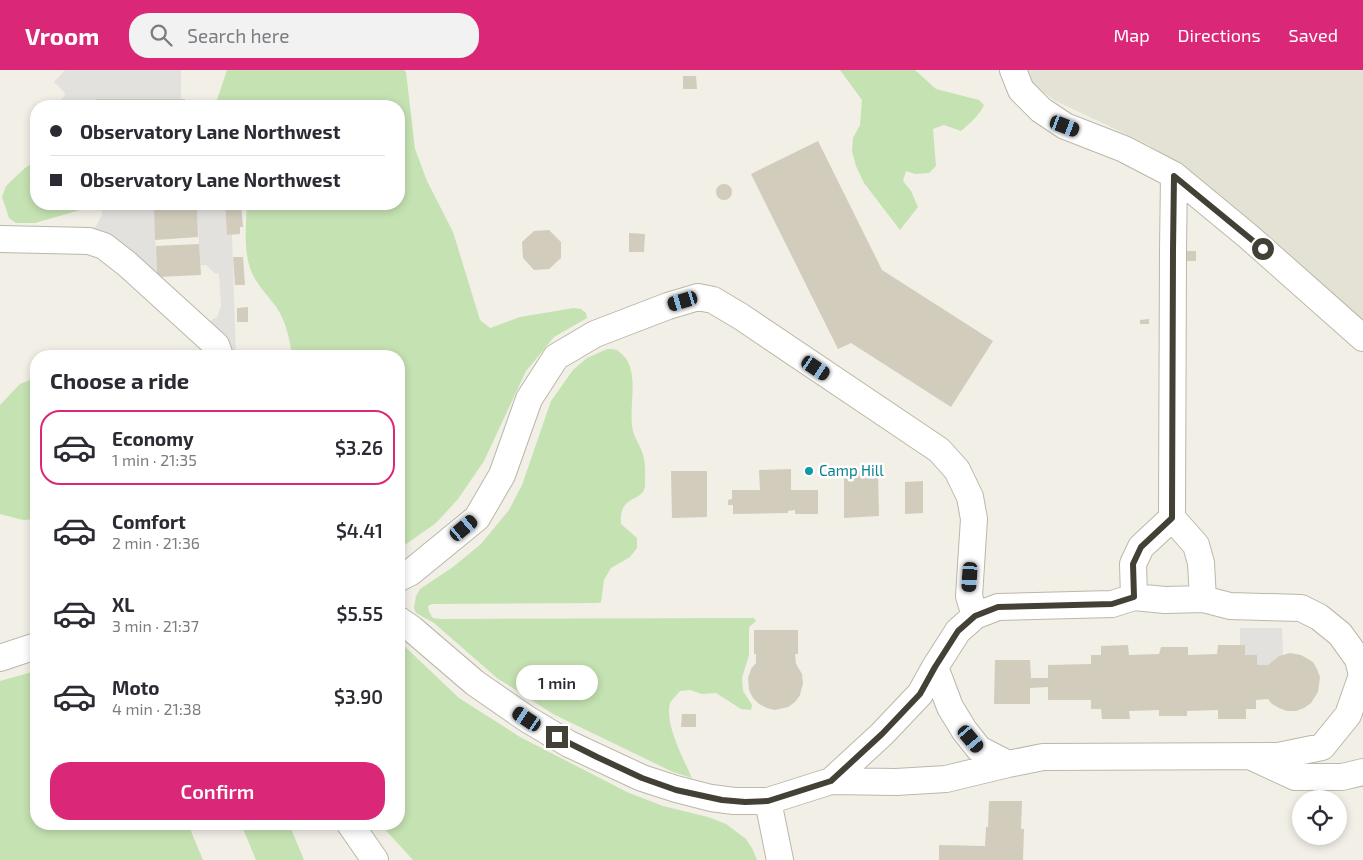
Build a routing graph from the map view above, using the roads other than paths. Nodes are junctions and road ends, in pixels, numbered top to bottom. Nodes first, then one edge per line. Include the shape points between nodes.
1 (1013, 70) edge
2 (1174, 176) junction
3 (0, 239) edge
4 (1363, 338) edge
5 (218, 350) edge
6 (1172, 518) junction
7 (405, 575) edge
8 (1134, 597) junction
9 (1203, 599) junction
10 (975, 616) junction
11 (405, 624) edge
12 (30, 648) edge
13 (0, 658) edge
14 (935, 667) junction
15 (1362, 676) edge
16 (1252, 756) junction
17 (1008, 764) junction
18 (1363, 772) edge
19 (831, 781) junction
20 (768, 801) junction
21 (354, 830) edge
22 (375, 860) edge
23 (780, 860) edge

1 - 2 street via 1021,90 1049,116 1065,126 1124,149
2 - 4 street
2 - 6 street
3 - 5 street via 89,241 104,246
6 - 8 street via 1141,547 1133,564
6 - 9 street via 1196,545 1201,563
7 - 10 street via 477,518 502,475 529,399 556,357 594,334 698,297 713,300 740,316 939,450 957,470 970,497 974,519 969,596
8 - 9 street
8 - 10 street via 1112,604 998,607
9 - 15 street via 1230,606 1301,608 1340,634 1358,658
10 - 14 street via 958,631
11 - 20 street via 500,702 590,754 676,790 722,800
12 - 13 street
14 - 17 street via 950,707 964,730 979,749
14 - 19 street via 920,694
15 - 16 street via 1348,715 1322,747 1278,756
16 - 17 street via 1043,757
16 - 18 street via 1296,777 1342,777
17 - 19 street via 946,779
19 - 20 street
20 - 23 street
21 - 22 street

